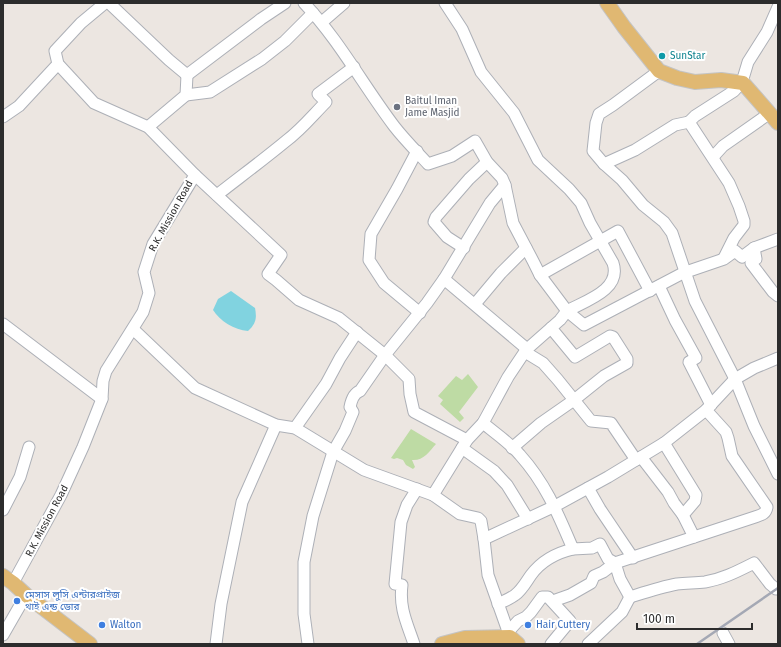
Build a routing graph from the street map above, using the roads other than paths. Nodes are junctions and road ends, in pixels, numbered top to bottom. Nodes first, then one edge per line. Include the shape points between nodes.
1 (105, 3) edge
2 (109, 3) edge
3 (285, 3) edge
4 (304, 3) edge
5 (344, 3) edge
6 (445, 3) edge
7 (607, 3) edge
8 (778, 7) edge
9 (313, 13) junction
10 (322, 22) junction
11 (58, 64) junction
12 (354, 67) junction
13 (659, 71) junction
14 (187, 74) junction
15 (742, 82) junction
16 (186, 95) junction
17 (775, 117) edge
18 (3, 118) edge
19 (690, 122) junction
20 (148, 127) junction
21 (417, 151) junction
22 (713, 157) junction
23 (487, 162) junction
24 (604, 164) junction
25 (195, 175) junction
26 (505, 185) junction
27 (217, 195) junction
28 (778, 239) edge
29 (601, 242) junction
30 (464, 248) junction
31 (526, 248) junction
32 (754, 248) junction
33 (724, 259) junction
34 (685, 272) junction
35 (540, 275) junction
36 (444, 279) junction
37 (654, 288) junction
38 (778, 296) edge
39 (475, 304) junction
40 (567, 311) junction
41 (420, 313) junction
42 (3, 324) edge
43 (551, 328) junction
44 (133, 329) junction
45 (357, 332) junction
46 (526, 351) junction
47 (385, 355) junction
48 (778, 358) edge
49 (735, 379) junction
50 (102, 399) junction
51 (574, 400) junction
52 (709, 408) junction
53 (483, 423) junction
54 (276, 425) junction
55 (295, 428) junction
56 (664, 443) junction
57 (464, 444) junction
58 (29, 447) dead end
59 (512, 448) junction
60 (333, 452) junction
61 (639, 459) junction
62 (778, 474) edge
63 (588, 488) junction
64 (416, 489) junction
65 (433, 495) junction
66 (555, 506) junction
67 (3, 510) edge
68 (683, 515) junction
69 (528, 519) junction
70 (694, 537) junction
71 (484, 539) junction
72 (573, 549) junction
73 (633, 558) junction
74 (615, 563) junction
75 (8, 579) edge
76 (776, 589) dead end
77 (26, 595) junction
78 (630, 597) junction
79 (552, 601) junction
80 (498, 604) junction
81 (723, 633) dead end
82 (3, 635) edge
83 (512, 638) edge
84 (90, 644) edge
85 (216, 644) edge
86 (308, 644) edge
87 (414, 644) edge
88 (442, 644) edge
89 (551, 644) edge
90 (588, 644) edge
91 (729, 644) edge

1 - 11 street via 81,23 55,51
2 - 14 street
3 - 14 street
4 - 9 street
5 - 10 street
6 - 29 street via 462,29 481,72 514,113 538,160 581,203
7 - 13 main road
8 - 15 street via 767,32 748,62
9 - 10 street
9 - 16 street via 285,41 262,59 210,92
10 - 12 street
11 - 18 street via 19,106
11 - 20 street, R.K. Mission Road via 94,103
12 - 21 street via 394,126
12 - 27 street via 318,94 326,102 287,141
13 - 15 main road via 685,81
13 - 24 street via 599,114 593,151
14 - 16 street
15 - 17 main road
15 - 19 street via 734,91 695,116
16 - 20 street
17 - 22 street via 723,146
19 - 22 street
19 - 24 street via 675,125 635,150
20 - 25 street, R.K. Mission Road
21 - 23 street via 428,164 452,156 475,141
21 - 41 street via 371,234 369,260 384,283
22 - 33 street via 729,183 744,221 744,226 734,238
23 - 26 street
23 - 30 street via 434,222 447,237
24 - 34 street via 622,180 643,205 664,222 672,233
25 - 27 street
25 - 44 street, R.K. Mission Road via 154,244 144,272 149,293 147,302
26 - 30 street via 490,203
26 - 31 street via 513,223
27 - 45 street via 281,255 268,274 299,300 339,318
28 - 32 street
29 - 35 street
29 - 37 street via 618,231
29 - 40 street via 615,270 612,281 608,288
30 - 36 street
31 - 35 street
31 - 39 street
32 - 33 street via 742,257 736,251
32 - 38 street via 756,259 751,263
33 - 34 street
34 - 37 street
34 - 49 street via 695,301
35 - 40 street
36 - 39 street
36 - 41 street
37 - 40 street via 584,325
37 - 52 street via 696,358 689,362
39 - 46 street
40 - 43 street
41 - 47 street
42 - 50 street
43 - 46 street
43 - 51 street via 575,357 610,336 627,359 627,362 604,376
44 - 50 street, R.K. Mission Road via 106,371
44 - 54 street via 195,388
45 - 47 street
45 - 55 street via 326,384
46 - 51 street via 543,363
46 - 53 street via 508,377
47 - 57 street via 409,379 414,412
47 - 60 street via 356,393 350,407 353,412
48 - 49 street
49 - 52 street
49 - 62 street via 754,426
50 - 75 street, R.K. Mission Road via 61,495
51 - 59 street via 541,423
51 - 61 street via 591,421 611,423
52 - 56 street
52 - 70 street via 726,432 732,456 767,507 763,514
53 - 57 street
53 - 59 street
54 - 55 street
54 - 85 street via 242,502 221,604
55 - 60 street
56 - 61 street
56 - 68 street via 696,495 695,501
57 - 65 street
57 - 69 street via 507,485
58 - 67 street via 20,477
59 - 66 street via 537,476
60 - 64 street via 364,470
60 - 86 street via 313,516 304,562 304,614
61 - 63 street
61 - 68 street via 668,492
63 - 66 street
63 - 73 street
64 - 65 street
64 - 87 street via 401,522 395,584 401,584 403,614
65 - 71 street via 460,514 478,518 481,521
66 - 69 street
66 - 72 street
68 - 70 street
69 - 71 street
70 - 73 street
71 - 80 street via 488,575
72 - 74 street via 592,548 600,544 608,560
72 - 80 street via 556,554 543,562 515,596
73 - 74 street
74 - 78 street
74 - 79 street via 594,576 591,583 570,595
75 - 77 main road
76 - 78 street via 754,564 736,573 705,582 669,586
77 - 82 street
77 - 84 main road
78 - 90 street via 622,612
79 - 83 street via 548,597 542,597 531,612 518,621
79 - 89 street via 570,621
80 - 83 street
81 - 91 street
83 - 88 main road via 465,638

